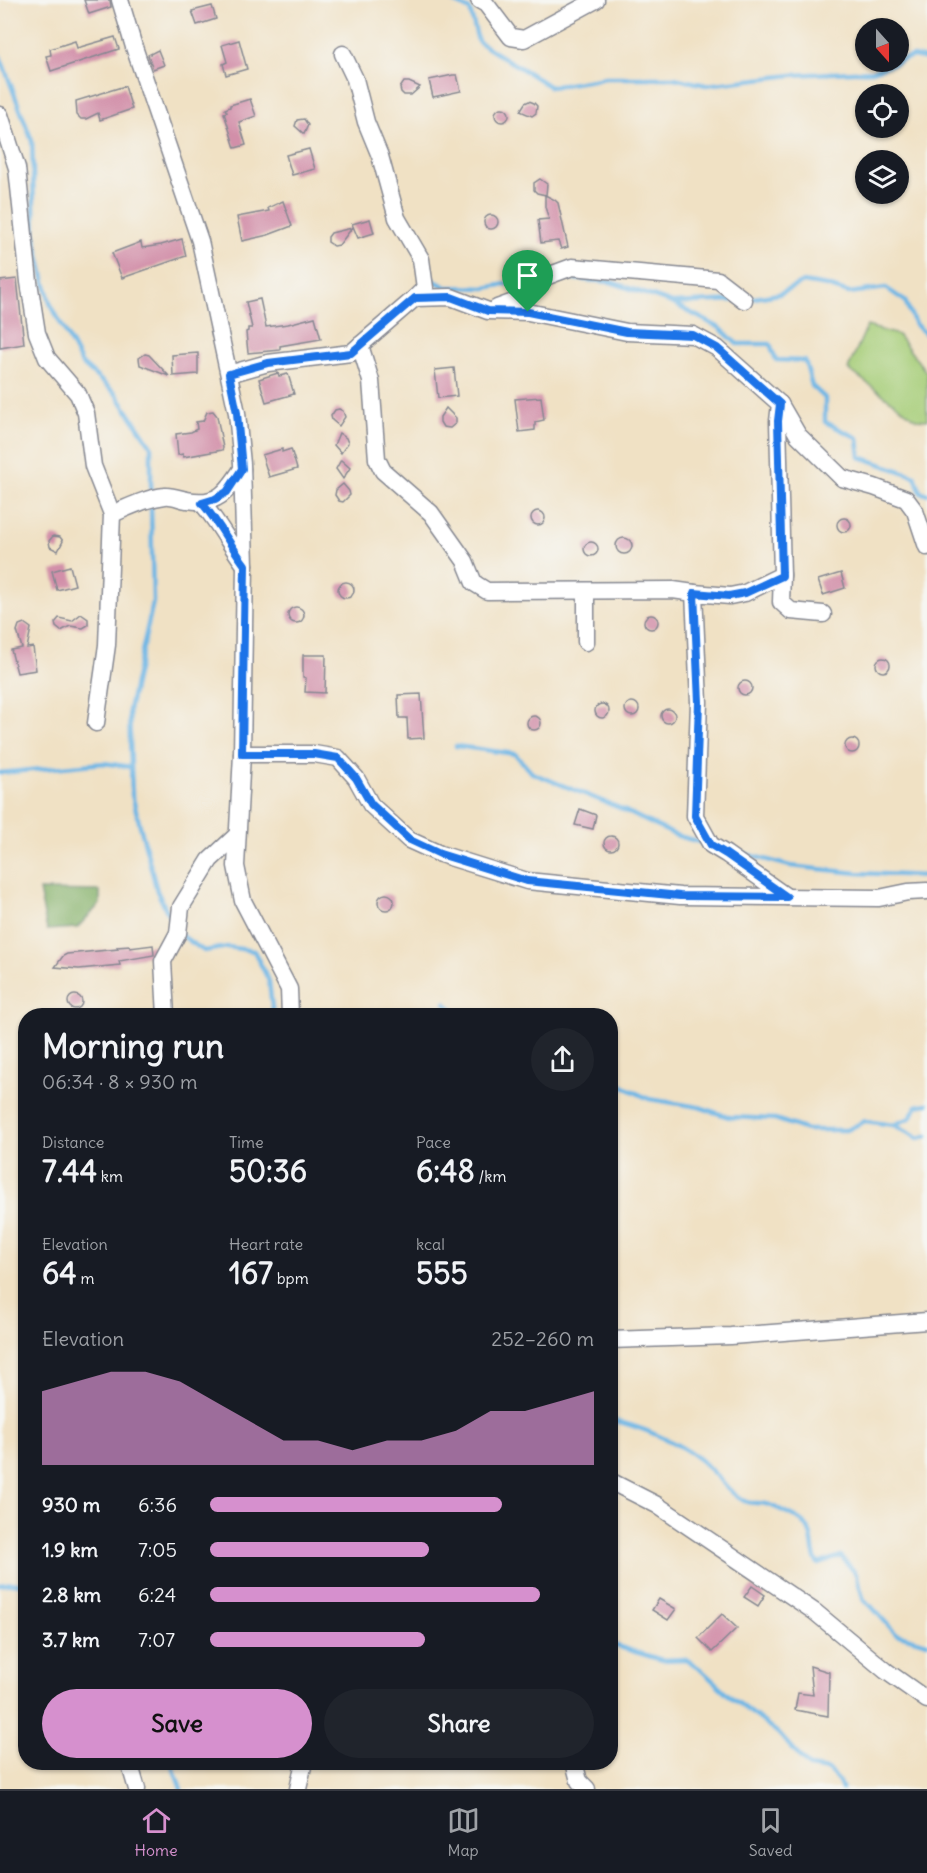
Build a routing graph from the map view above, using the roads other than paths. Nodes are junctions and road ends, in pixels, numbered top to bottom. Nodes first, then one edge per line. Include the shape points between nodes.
1 (120, 0) edge
2 (479, 0) edge
3 (596, 0) edge
4 (343, 54) dead end
5 (0, 115) edge
6 (415, 298) junction
7 (744, 300) dead end
8 (488, 311) junction
9 (360, 345) junction
10 (229, 374) junction
11 (780, 404) junction
12 (242, 469) junction
13 (202, 503) junction
14 (112, 514) junction
15 (927, 547) edge
16 (245, 565) junction
17 (782, 576) junction
18 (586, 591) junction
19 (694, 593) junction
20 (823, 614) dead end
21 (586, 642) dead end
22 (96, 723) dead end
23 (242, 754) junction
24 (237, 835) junction
25 (927, 891) edge
26 (787, 897) junction
27 (165, 1008) edge
28 (290, 1008) edge
29 (927, 1321) edge
30 (618, 1340) edge
31 (618, 1484) edge
32 (927, 1700) edge
33 (131, 1770) edge
34 (303, 1770) edge
35 (306, 1770) edge
36 (576, 1770) edge
37 (137, 1789) edge
38 (298, 1789) edge
39 (308, 1789) edge
40 (587, 1789) edge

1 - 10 street via 200,241
2 - 3 street via 511,37 524,39
4 - 6 street via 355,79 397,218 421,259 424,288
5 - 14 street via 17,168 37,333 47,358 78,394 86,413 93,466
6 - 8 street via 451,297
6 - 9 street
7 - 8 street via 718,280 572,267 545,277 525,298
8 - 11 street via 528,312 627,332 693,335 717,348
9 - 10 street via 351,353 268,363
9 - 18 street via 371,381 377,459 383,471 431,513 465,561 474,583 487,591
10 - 12 street
11 - 15 street via 798,435 842,478 906,499 915,511
11 - 17 street
12 - 13 street via 227,492
12 - 16 street
13 - 14 street via 167,496
13 - 16 street
14 - 22 street via 107,645
16 - 23 street
17 - 19 street via 745,593
17 - 20 street via 781,602 791,610
18 - 19 street
18 - 21 street
19 - 26 street via 699,702 695,816 711,845
23 - 24 street
23 - 26 street via 338,758 371,804 410,840 440,854 527,881 680,896
24 - 27 street via 210,860 181,907 178,933 164,961
24 - 28 street via 236,866 243,901 289,989
25 - 26 street via 879,898
29 - 30 street via 731,1336
31 - 32 street via 657,1505 815,1612
33 - 37 street
34 - 38 street
35 - 39 street
36 - 40 street

